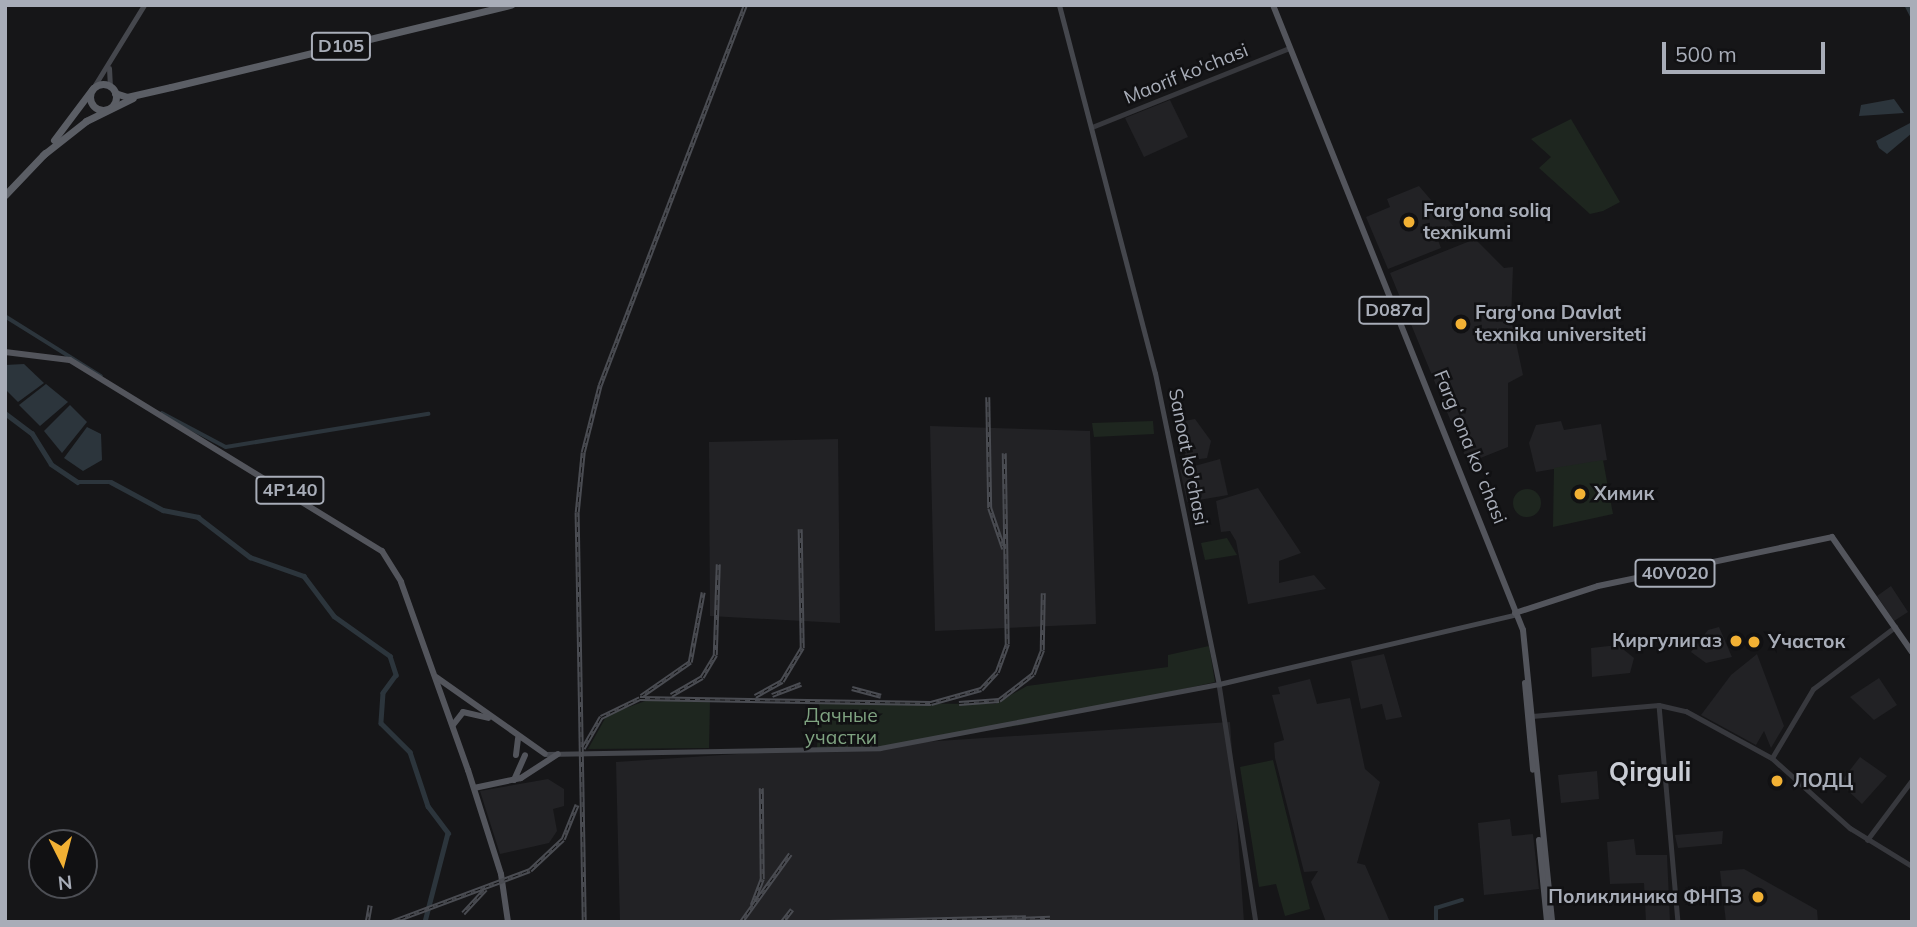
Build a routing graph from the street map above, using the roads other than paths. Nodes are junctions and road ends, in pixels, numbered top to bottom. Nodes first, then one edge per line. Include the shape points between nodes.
1 (144, 5) edge
2 (510, 5) edge
3 (1059, 5) edge
4 (1271, 5) edge
5 (1288, 48) junction
6 (110, 65) junction
7 (171, 87) junction
8 (93, 88) junction
9 (113, 90) junction
10 (109, 107) junction
11 (1092, 127) junction
12 (43, 155) junction
13 (5, 195) edge
14 (5, 352) edge
15 (1707, 564) junction
16 (1516, 614) junction
17 (1895, 627) junction
18 (1912, 652) edge
19 (435, 676) junction
20 (1219, 684) junction
21 (1660, 705) junction
22 (1530, 716) junction
23 (499, 723) junction
24 (453, 725) junction
25 (517, 736) junction
26 (545, 754) joint
27 (558, 754) junction
28 (516, 755) dead end
29 (525, 755) dead end
30 (1772, 758) junction
31 (1912, 780) edge
32 (513, 781) junction
33 (474, 788) junction
34 (1867, 840) junction
35 (1912, 866) edge
36 (508, 922) edge
37 (1256, 922) edge
38 (1549, 922) edge
39 (1678, 922) edge

1 - 6 main road
2 - 7 highway, D105
3 - 11 main road, Sanoat ko'chasi
4 - 5 main road, Fargʻona koʻchasi / D087a
5 - 11 street, Maorif ko'chasi
5 - 16 main road, Fargʻona koʻchasi / D087a
6 - 8 main road
6 - 9 main road
7 - 9 highway, D105
7 - 10 highway, D105
8 - 9 highway, D105
8 - 10 highway via 94,106
8 - 12 highway, D105
9 - 10 highway
10 - 12 highway, D105
11 - 20 main road, Sanoat ko'chasi via 1155,373
12 - 13 highway, D105
14 - 19 main road, 4P140 via 70,360 382,551 401,582
15 - 16 main road, 40V020 via 1578,594
15 - 16 main road via 1578,591
15 - 17 main road, 40V020 via 1831,538
16 - 20 main road
16 - 22 main road, Fargʻona koʻchasi
17 - 18 main road, 40V020
17 - 30 street via 1813,689
19 - 23 main road
19 - 24 main road, 4P140
20 - 27 main road via 878,749
20 - 37 street, Sanoat ko'chasi
21 - 22 street
21 - 30 street via 1696,715
21 - 39 street
22 - 38 main road, Fargʻona koʻchasi
23 - 24 main road via 466,712
23 - 25 main road
24 - 33 main road, 4P140
25 - 26 main road
25 - 28 main road
26 - 27 main road
27 - 32 main road
29 - 32 main road via 525,766
30 - 34 street
31 - 34 street
32 - 33 main road
33 - 36 main road, 4P140 via 501,874
34 - 35 street

